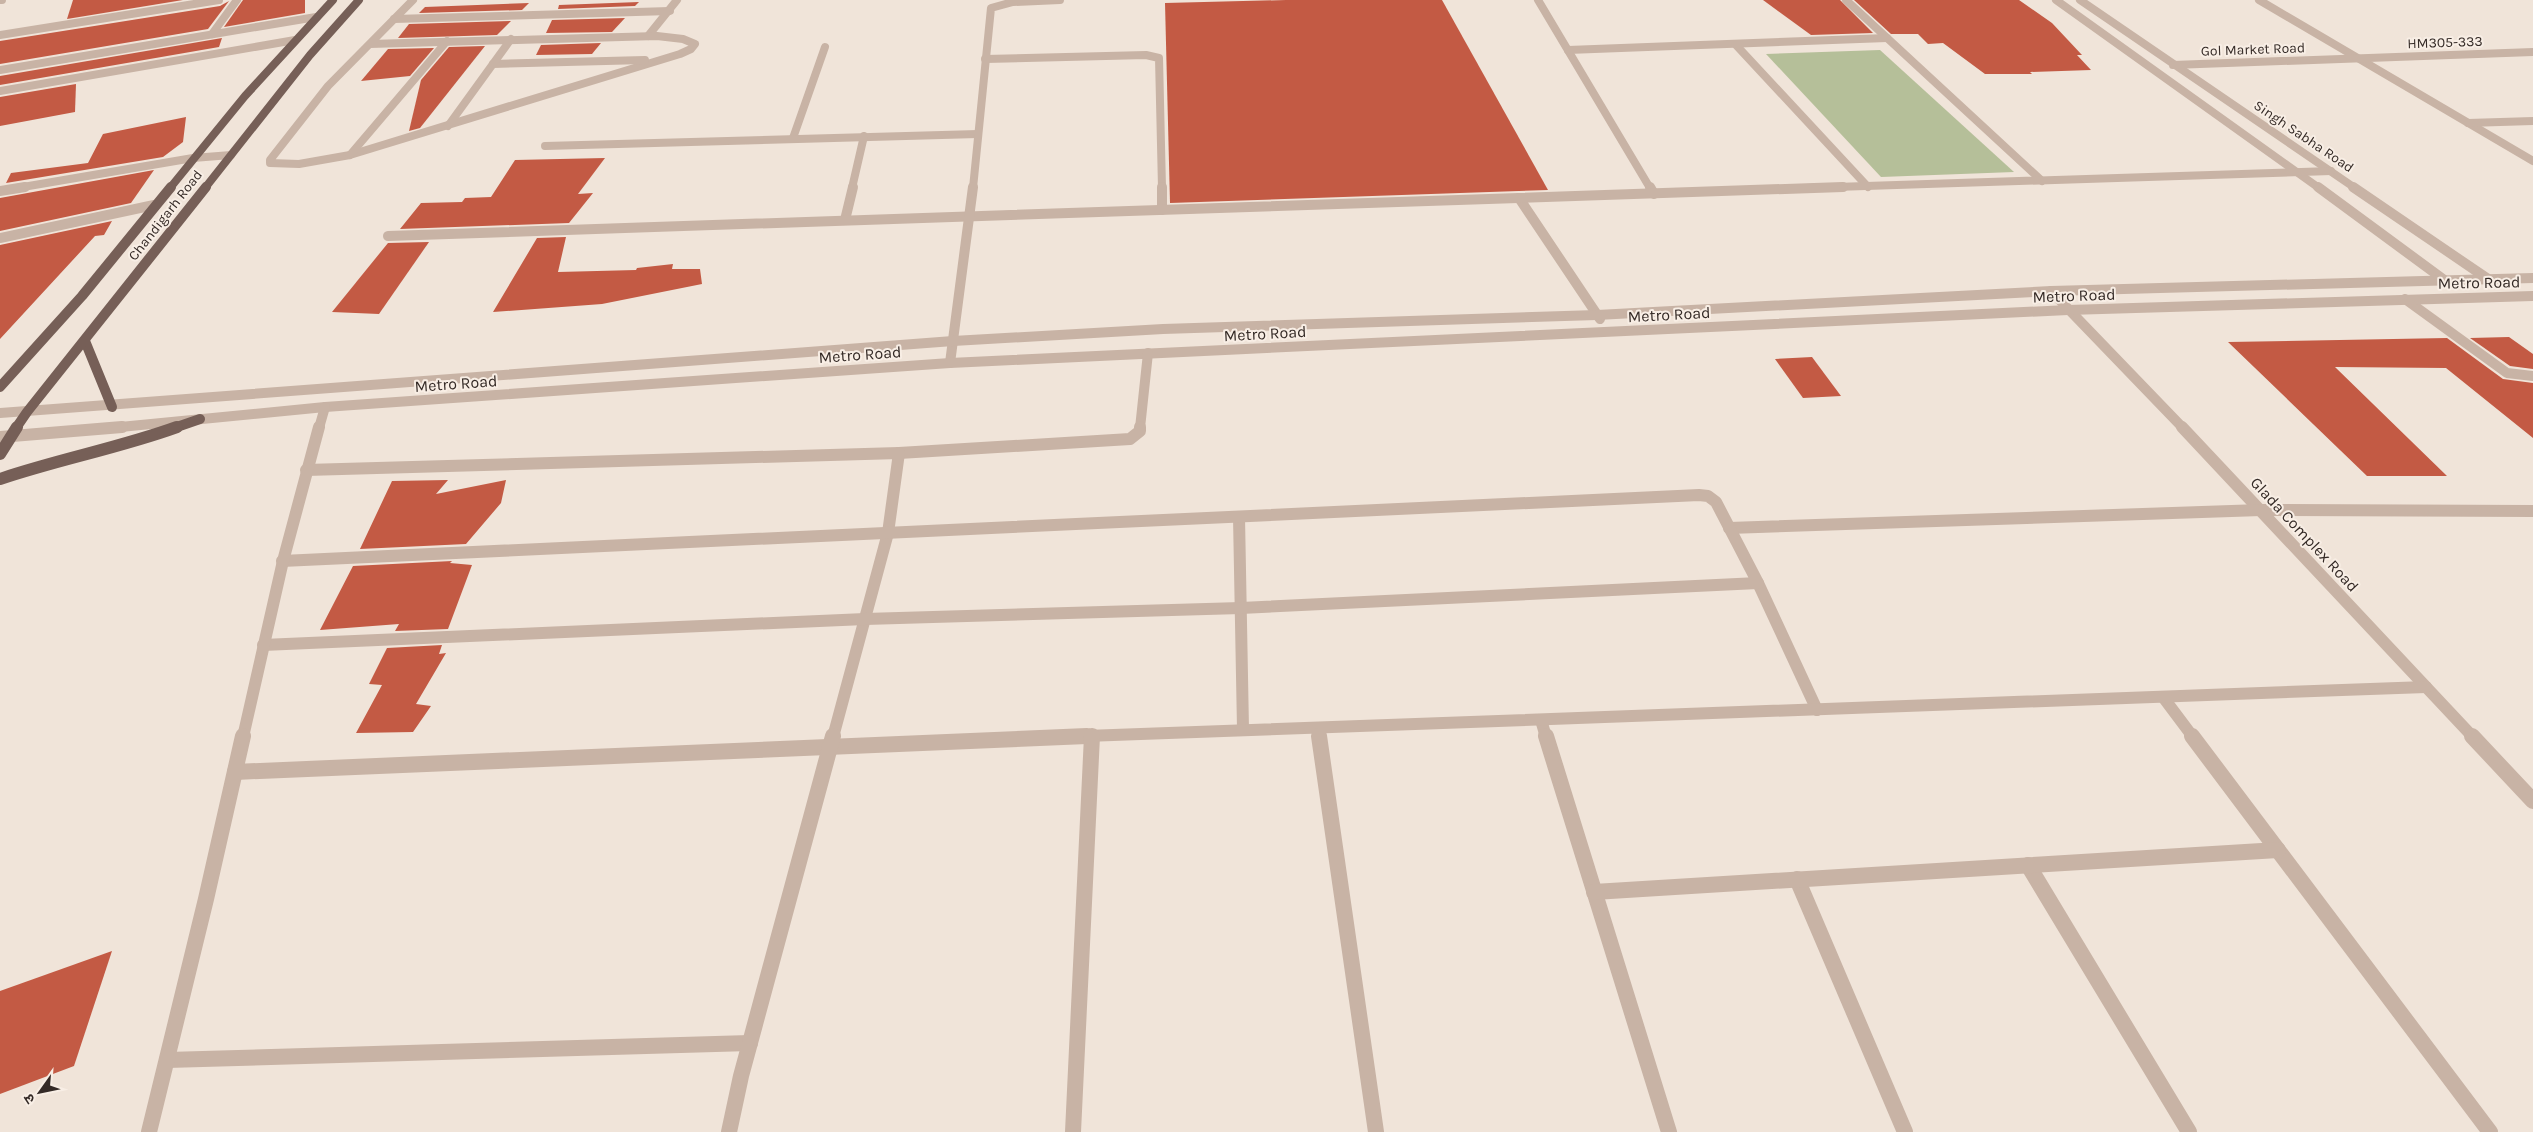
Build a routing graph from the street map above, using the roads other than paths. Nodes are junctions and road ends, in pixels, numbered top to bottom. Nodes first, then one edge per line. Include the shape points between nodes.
1 (219, 0) edge
2 (237, 0) edge
3 (334, 0) edge
4 (360, 0) edge
5 (413, 0) edge
6 (678, 0) edge
7 (1060, 0) edge
8 (1538, 0) edge
9 (1846, 0) edge
10 (2056, 0) edge
11 (2080, 0) edge
12 (2259, 0) edge
13 (670, 11) junction
14 (316, 17) junction
15 (394, 19) junction
16 (212, 34) junction
17 (0, 35) edge
18 (648, 36) junction
19 (1887, 38) junction
20 (511, 39) junction
21 (295, 40) junction
22 (447, 41) junction
23 (370, 44) junction
24 (1736, 45) junction
25 (825, 47) dead end
26 (1568, 50) junction
27 (2533, 52) edge
28 (2358, 57) junction
29 (662, 59) junction
30 (985, 59) junction
31 (493, 64) junction
32 (2150, 65) junction
33 (2176, 65) junction
34 (0, 70) edge
35 (0, 91) edge
36 (2533, 121) edge
37 (2468, 123) junction
38 (448, 126) junction
39 (978, 134) junction
40 (864, 136) junction
41 (793, 138) junction
42 (545, 146) dead end
43 (350, 154) junction
44 (231, 155) junction
45 (193, 158) junction
46 (2533, 161) edge
47 (2331, 171) junction
48 (2300, 173) junction
49 (2042, 181) junction
50 (1868, 187) junction
51 (0, 192) edge
52 (1654, 194) junction
53 (1519, 198) junction
54 (154, 205) junction
55 (1162, 210) junction
56 (970, 215) junction
57 (845, 220) junction
58 (388, 236) dead end
59 (0, 238) edge
60 (2533, 278) edge
61 (2489, 279) junction
62 (2446, 281) junction
63 (2051, 291) junction
64 (2513, 296) junction
65 (2533, 296) edge
66 (2467, 297) junction
67 (2405, 299) junction
68 (2068, 310) junction
69 (1597, 315) junction
70 (1609, 332) junction
71 (85, 341) junction
72 (952, 341) junction
73 (1148, 353) junction
74 (950, 363) junction
75 (2533, 376) edge
76 (0, 388) edge
77 (112, 407) junction
78 (325, 407) junction
79 (27, 412) junction
80 (0, 414) edge
81 (200, 419) junction
82 (5, 436) edge
83 (899, 453) junction
84 (0, 454) edge
85 (306, 470) junction
86 (0, 479) edge
87 (2261, 510) junction
88 (2533, 510) edge
89 (1239, 517) junction
90 (1729, 528) junction
91 (888, 533) junction
92 (282, 561) junction
93 (1758, 583) junction
94 (1241, 608) junction
95 (864, 619) junction
96 (263, 645) junction
97 (2426, 687) junction
98 (2163, 697) junction
99 (1816, 710) junction
100 (1541, 720) junction
101 (1318, 728) junction
102 (1243, 729) junction
103 (1092, 736) junction
104 (831, 746) junction
105 (235, 772) junction
106 (2533, 801) edge
107 (2278, 850) junction
108 (2028, 865) junction
109 (1797, 879) junction
110 (1594, 892) junction
111 (750, 1043) junction
112 (167, 1060) junction
113 (149, 1132) edge
114 (729, 1132) edge
115 (1073, 1132) edge
116 (1376, 1132) edge
117 (1669, 1132) edge
118 (1905, 1132) edge
119 (2189, 1132) edge
120 (2490, 1132) edge

1 - 17 street
2 - 16 street
3 - 14 main road, Chandigarh Road
4 - 44 main road, Chandigarh Road via 310,55
5 - 15 street
6 - 13 street
7 - 30 street via 1010,1 994,5
8 - 26 street
9 - 19 street
10 - 32 street, Singh Sabha Road
11 - 33 street, Singh Sabha Road
12 - 28 street
13 - 15 street
13 - 18 street
14 - 16 street
14 - 21 main road, Chandigarh Road
15 - 23 street
16 - 34 street
18 - 20 street
18 - 29 street via 683,39 695,44 691,50
19 - 24 street
19 - 49 street
20 - 22 street
20 - 31 street
21 - 35 street
21 - 45 main road, Chandigarh Road
22 - 23 street
22 - 43 street
23 - 43 street via 328,86 269,161 281,165
24 - 26 street
24 - 50 street
25 - 41 street
26 - 52 street
27 - 28 street, HM305-333
28 - 33 street, Gol Market Road
28 - 37 street
29 - 31 street
29 - 38 street
30 - 39 street
30 - 55 street via 1146,55 1159,58
31 - 38 street
32 - 33 street, Gol Market Road
32 - 48 street, Singh Sabha Road
33 - 47 street, Singh Sabha Road
36 - 37 street
37 - 46 street
38 - 43 street
39 - 40 street
39 - 56 street
40 - 41 street
40 - 57 street
41 - 42 street
44 - 45 street
44 - 71 main road, Chandigarh Road
45 - 51 street
45 - 54 main road, Chandigarh Road
47 - 48 street
47 - 61 street, Singh Sabha Road
48 - 49 street
48 - 62 street, Singh Sabha Road
49 - 50 street
50 - 52 street
52 - 53 street
53 - 55 street
53 - 69 street
54 - 59 street
54 - 76 main road, Chandigarh Road via 82,296
55 - 56 street
56 - 57 street
56 - 72 street
57 - 58 street
60 - 61 street, Metro Road
61 - 62 street, Metro Road
61 - 64 street, Singh Sabha Road
62 - 63 street, Metro Road
62 - 66 street, Singh Sabha Road
63 - 68 street, Glada Complex Road
63 - 69 street, Metro Road
64 - 65 street, Metro Road
64 - 66 street, Metro Road
66 - 67 street, Metro Road
67 - 68 street, Metro Road
67 - 75 street via 2507,373
68 - 70 street, Metro Road
68 - 87 street, Glada Complex Road
69 - 70 street
69 - 72 street, Metro Road via 1163,329
70 - 73 street, Metro Road
71 - 77 main road
71 - 79 main road, Chandigarh Road
72 - 74 street
72 - 77 street, Metro Road
73 - 74 street, Metro Road
73 - 83 street via 1140,431 1135,437
74 - 78 street, Metro Road
77 - 79 street, Metro Road
78 - 81 street, Metro Road
78 - 85 street
79 - 80 street, Metro Road
79 - 82 main road, Chandigarh Road
81 - 82 street, Metro Road
81 - 86 main road via 136,442 51,462
82 - 84 main road, Chandigarh Road
83 - 85 street
83 - 91 street
85 - 92 street
87 - 88 street
87 - 90 street
87 - 97 street, Glada Complex Road
89 - 90 street via 1699,495 1708,496 1716,502
89 - 91 street
89 - 94 street
90 - 93 street
91 - 92 street
91 - 95 street
92 - 96 street
93 - 94 street
93 - 99 street
94 - 95 street
94 - 102 street
95 - 96 street
95 - 104 street
96 - 105 street
97 - 98 street
97 - 106 street, Glada Complex Road
98 - 99 street
98 - 107 street
99 - 100 street
100 - 101 street
100 - 110 street
101 - 102 street
101 - 116 street
102 - 103 street
103 - 104 street
103 - 115 street
104 - 105 street
104 - 111 street
105 - 112 street
107 - 108 street
107 - 120 street
108 - 109 street
108 - 119 street
109 - 110 street
109 - 118 street
110 - 117 street
111 - 112 street
111 - 114 street
112 - 113 street

